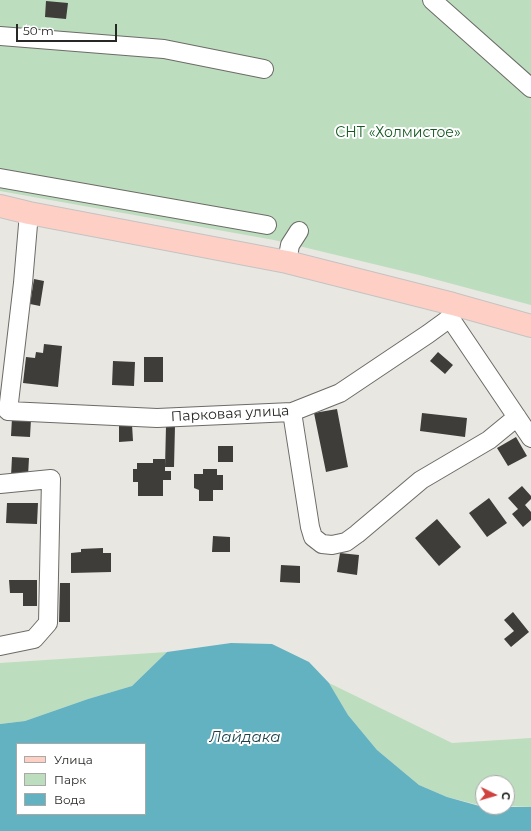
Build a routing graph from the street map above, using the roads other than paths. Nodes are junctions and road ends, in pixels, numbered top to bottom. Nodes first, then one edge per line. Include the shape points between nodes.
1 (432, 0) edge
2 (0, 36) edge
3 (264, 69) dead end
4 (531, 88) edge
5 (0, 178) edge
6 (0, 206) edge
7 (29, 213) junction
8 (267, 224) dead end
9 (299, 231) dead end
10 (287, 262) junction
11 (451, 311) junction
12 (531, 326) edge
13 (4, 410) edge
14 (292, 412) junction
15 (517, 417) junction
16 (531, 438) edge
17 (0, 484) edge
18 (0, 646) edge

1 - 4 street
2 - 3 street via 164,49
5 - 8 street
6 - 7 main road
7 - 10 main road
7 - 13 street, Парковая улица via 23,283
9 - 10 street via 290,245
10 - 11 main road
11 - 12 main road
11 - 14 street, Парковая улица via 428,334 340,394
11 - 15 street
13 - 14 street, Парковая улица via 157,418
14 - 15 street via 313,537 322,544 332,545 346,542 421,480 489,440
15 - 16 street
17 - 18 street via 51,480 48,623 34,639

